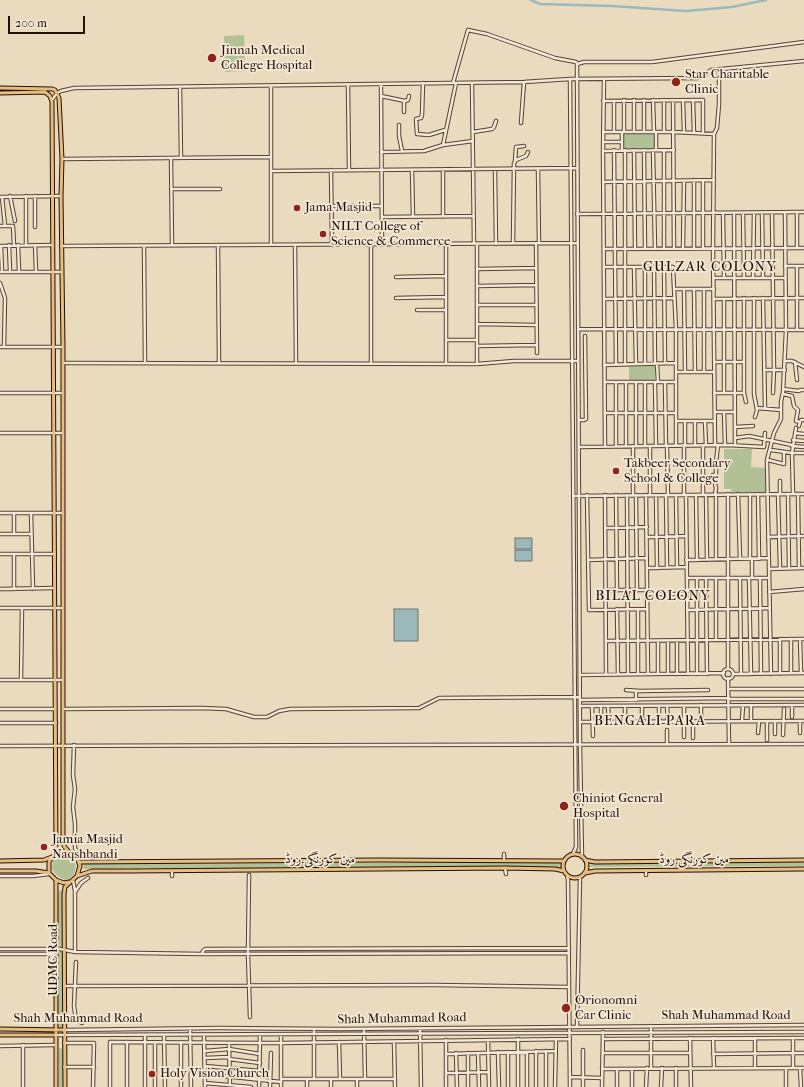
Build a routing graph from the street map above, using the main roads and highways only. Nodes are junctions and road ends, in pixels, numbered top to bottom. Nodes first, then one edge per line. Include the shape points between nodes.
1 (0, 88) edge
2 (0, 93) edge
3 (61, 246) junction
4 (54, 251) junction
5 (69, 852) junction
6 (56, 854) junction
7 (52, 857) junction
8 (564, 860) junction
9 (585, 860) junction
10 (804, 860) edge
11 (0, 861) edge
12 (79, 862) junction
13 (804, 869) edge
14 (0, 871) edge
15 (564, 871) junction
16 (50, 873) junction
17 (585, 873) junction
18 (77, 876) junction
19 (56, 880) junction
20 (69, 882) junction
21 (0, 1029) edge
22 (55, 1030) junction
23 (64, 1030) junction
24 (0, 1035) edge
25 (55, 1035) junction
26 (56, 1087) edge
27 (65, 1087) edge

1 - 3 main road via 46,88 55,90 59,98 62,159
2 - 4 main road via 45,92 52,100
3 - 4 main road
3 - 5 main road via 64,347 64,842
4 - 6 main road
5 - 6 main road
5 - 12 main road
6 - 7 main road
7 - 11 main road via 44,860
7 - 16 main road via 48,868
8 - 9 main road via 573,854
8 - 12 main road, مین کورنگی روڈ
8 - 15 main road
9 - 10 main road, مین کورنگی روڈ
9 - 17 main road
12 - 18 main road
13 - 17 main road, مین کورنگی روڈ
14 - 16 main road
15 - 17 main road via 573,878
15 - 18 main road, مین کورنگی روڈ via 505,868 92,871
16 - 19 main road
18 - 20 main road
19 - 20 main road
19 - 22 main road, UDMC Road
20 - 23 main road, UDMC Road via 64,889
21 - 22 main road, Shah Muhammad Road
22 - 23 main road, Shah Muhammad Road
22 - 25 main road, UDMC Road
23 - 27 main road, UDMC Road
24 - 25 main road, Shah Muhammad Road
25 - 26 main road, UDMC Road

